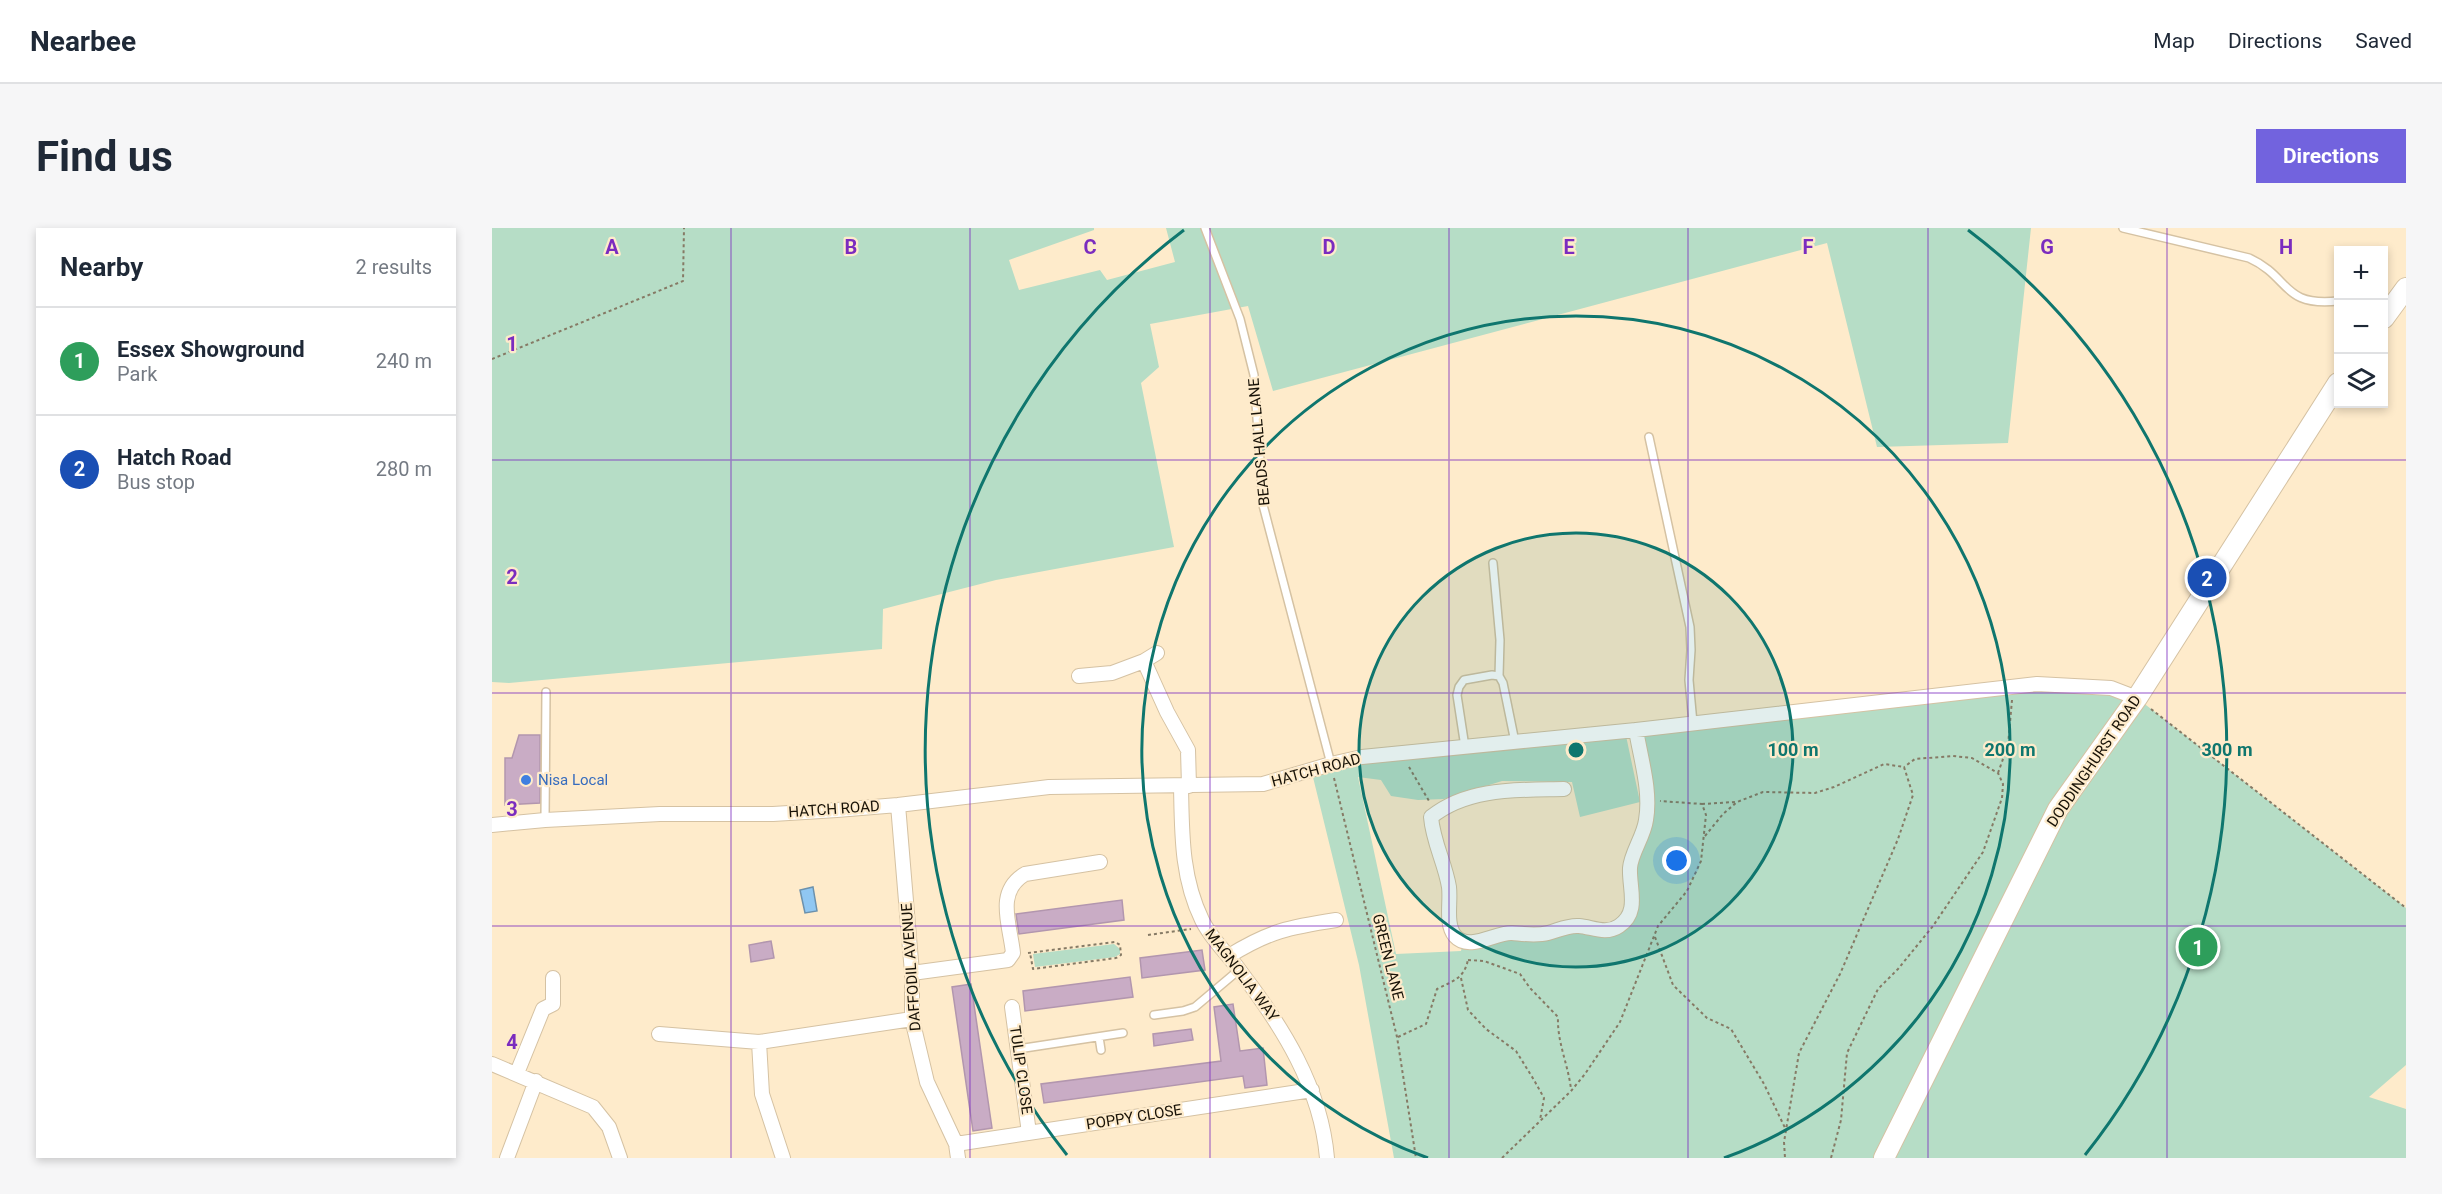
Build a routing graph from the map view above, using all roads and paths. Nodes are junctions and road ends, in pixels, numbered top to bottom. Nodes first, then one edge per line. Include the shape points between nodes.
1 (684, 228) edge
2 (1205, 228) edge
3 (2124, 228) edge
4 (2406, 288) edge
5 (2334, 301) edge
6 (2388, 307) edge
7 (492, 359) edge
8 (2334, 389) edge
9 (1649, 437) dead end
10 (1493, 564) dead end
11 (1157, 653) dead end
12 (1144, 661) junction
13 (1079, 676) dead end
14 (1499, 676) junction
15 (2013, 687) junction
16 (546, 692) dead end
17 (2137, 698) junction
18 (1693, 723) junction
19 (1636, 730) junction
20 (1515, 742) junction
21 (1465, 747) junction
22 (1406, 761) dead end
23 (1331, 764) junction
24 (1904, 767) junction
25 (1998, 773) junction
26 (1185, 786) junction
27 (1564, 789) dead end
28 (1648, 800) junction
29 (1737, 802) junction
30 (1702, 804) junction
31 (898, 805) junction
32 (1436, 813) junction
33 (545, 820) junction
34 (492, 825) edge
35 (1705, 836) junction
36 (1100, 862) dead end
37 (2406, 908) edge
38 (1336, 920) dead end
39 (1206, 927) junction
40 (1148, 935) dead end
41 (1654, 936) junction
42 (1469, 941) junction
43 (1013, 953) junction
44 (1030, 953) junction
45 (1228, 956) junction
46 (1468, 960) junction
47 (1239, 969) junction
48 (912, 973) junction
49 (553, 978) dead end
50 (1461, 978) junction
51 (1012, 1007) dead end
52 (1154, 1015) dead end
53 (912, 1019) junction
54 (1123, 1033) dead end
55 (659, 1034) dead end
56 (1099, 1036) junction
57 (1397, 1037) junction
58 (759, 1042) junction
59 (1018, 1049) junction
60 (1101, 1050) dead end
61 (492, 1064) edge
62 (517, 1074) junction
63 (536, 1082) junction
64 (1312, 1090) junction
65 (1571, 1091) junction
66 (1540, 1120) junction
67 (1786, 1130) junction
68 (1029, 1133) junction
69 (957, 1151) edge
70 (507, 1158) edge
71 (620, 1158) edge
72 (783, 1158) edge
73 (1327, 1158) edge
74 (1416, 1158) edge
75 (1502, 1158) edge
76 (1785, 1158) edge
77 (1831, 1158) edge
78 (1884, 1158) edge

1 - 7 path via 683,281
2 - 23 lane, BEADS HALL LANE via 1240,319 1254,375 1263,505
3 - 5 lane via 2249,258 2264,264 2298,298
4 - 6 street
8 - 17 street, DODDINGHURST ROAD
9 - 18 lane via 1690,627
10 - 14 lane
11 - 12 street
12 - 13 street via 1112,673
12 - 26 street, MAGNOLIA WAY via 1188,750
14 - 20 lane via 1506,692
14 - 21 lane via 1464,680 1458,687
15 - 17 street, HATCH ROAD via 2037,684 2111,688
15 - 18 street, HATCH ROAD
15 - 25 path via 2008,745
16 - 33 lane
17 - 37 path
17 - 78 street, DODDINGHURST ROAD via 2058,809
18 - 19 street, HATCH ROAD
19 - 20 street, HATCH ROAD
19 - 28 street
20 - 21 street, HATCH ROAD
21 - 23 street, HATCH ROAD via 1362,757
22 - 32 path
23 - 26 street, HATCH ROAD via 1263,784
23 - 57 path, GREEN LANE
24 - 25 path via 1915,759 1953,756 1972,758
24 - 29 path via 1884,764 1815,793 1763,792
24 - 67 path via 1913,795 1840,974 1799,1053
25 - 77 path via 2003,784 2002,798 1983,852 1933,926 1878,989 1847,1053 1841,1120
26 - 31 street, HATCH ROAD via 1049,787
26 - 39 street, MAGNOLIA WAY via 1182,840 1186,876
27 - 32 street via 1478,794
28 - 30 path
28 - 42 street via 1646,822 1630,866 1633,904 1626,920 1616,928 1579,926
29 - 30 path
29 - 35 path
30 - 35 path
31 - 33 street, HATCH ROAD via 773,814
31 - 48 street, DAFFODIL AVENUE
32 - 42 street via 1431,817 1432,835 1449,888 1449,921 1455,936
33 - 34 street, HATCH ROAD
35 - 41 path via 1701,861 1687,891
36 - 43 street via 1025,874 1015,880 1006,902
38 - 45 street via 1265,935
39 - 40 path
39 - 45 street, MAGNOLIA WAY
41 - 65 path via 1620,1022
41 - 67 path via 1673,985 1707,1018 1731,1029
42 - 46 path
43 - 44 path
43 - 48 street via 1008,960
44 - 44 path via 1115,942 1122,951 1116,958 1033,969
45 - 47 street, MAGNOLIA WAY
46 - 50 path
46 - 65 path via 1484,961 1520,974 1558,1017 1557,1034 1568,1066
47 - 52 lane via 1195,1006
47 - 64 street, MAGNOLIA WAY via 1279,1023
48 - 53 street, DAFFODIL AVENUE
49 - 62 street via 554,1004 543,1010
50 - 57 path via 1437,989 1426,1024
50 - 66 path via 1468,1010 1516,1052 1534,1080 1544,1098
51 - 59 street, TULIP CLOSE
53 - 58 street
53 - 69 street, DAFFODIL AVENUE via 927,1082
54 - 56 lane
55 - 58 street
56 - 59 lane
56 - 60 lane
57 - 74 path, GREEN LANE
58 - 72 street via 762,1094
59 - 68 street, TULIP CLOSE
61 - 62 street
62 - 63 street
63 - 70 street
63 - 71 street via 593,1107 609,1127
64 - 68 street, POPPY CLOSE
64 - 73 street, MAGNOLIA WAY
65 - 66 path
66 - 75 path
67 - 76 path
68 - 69 street, POPPY CLOSE

